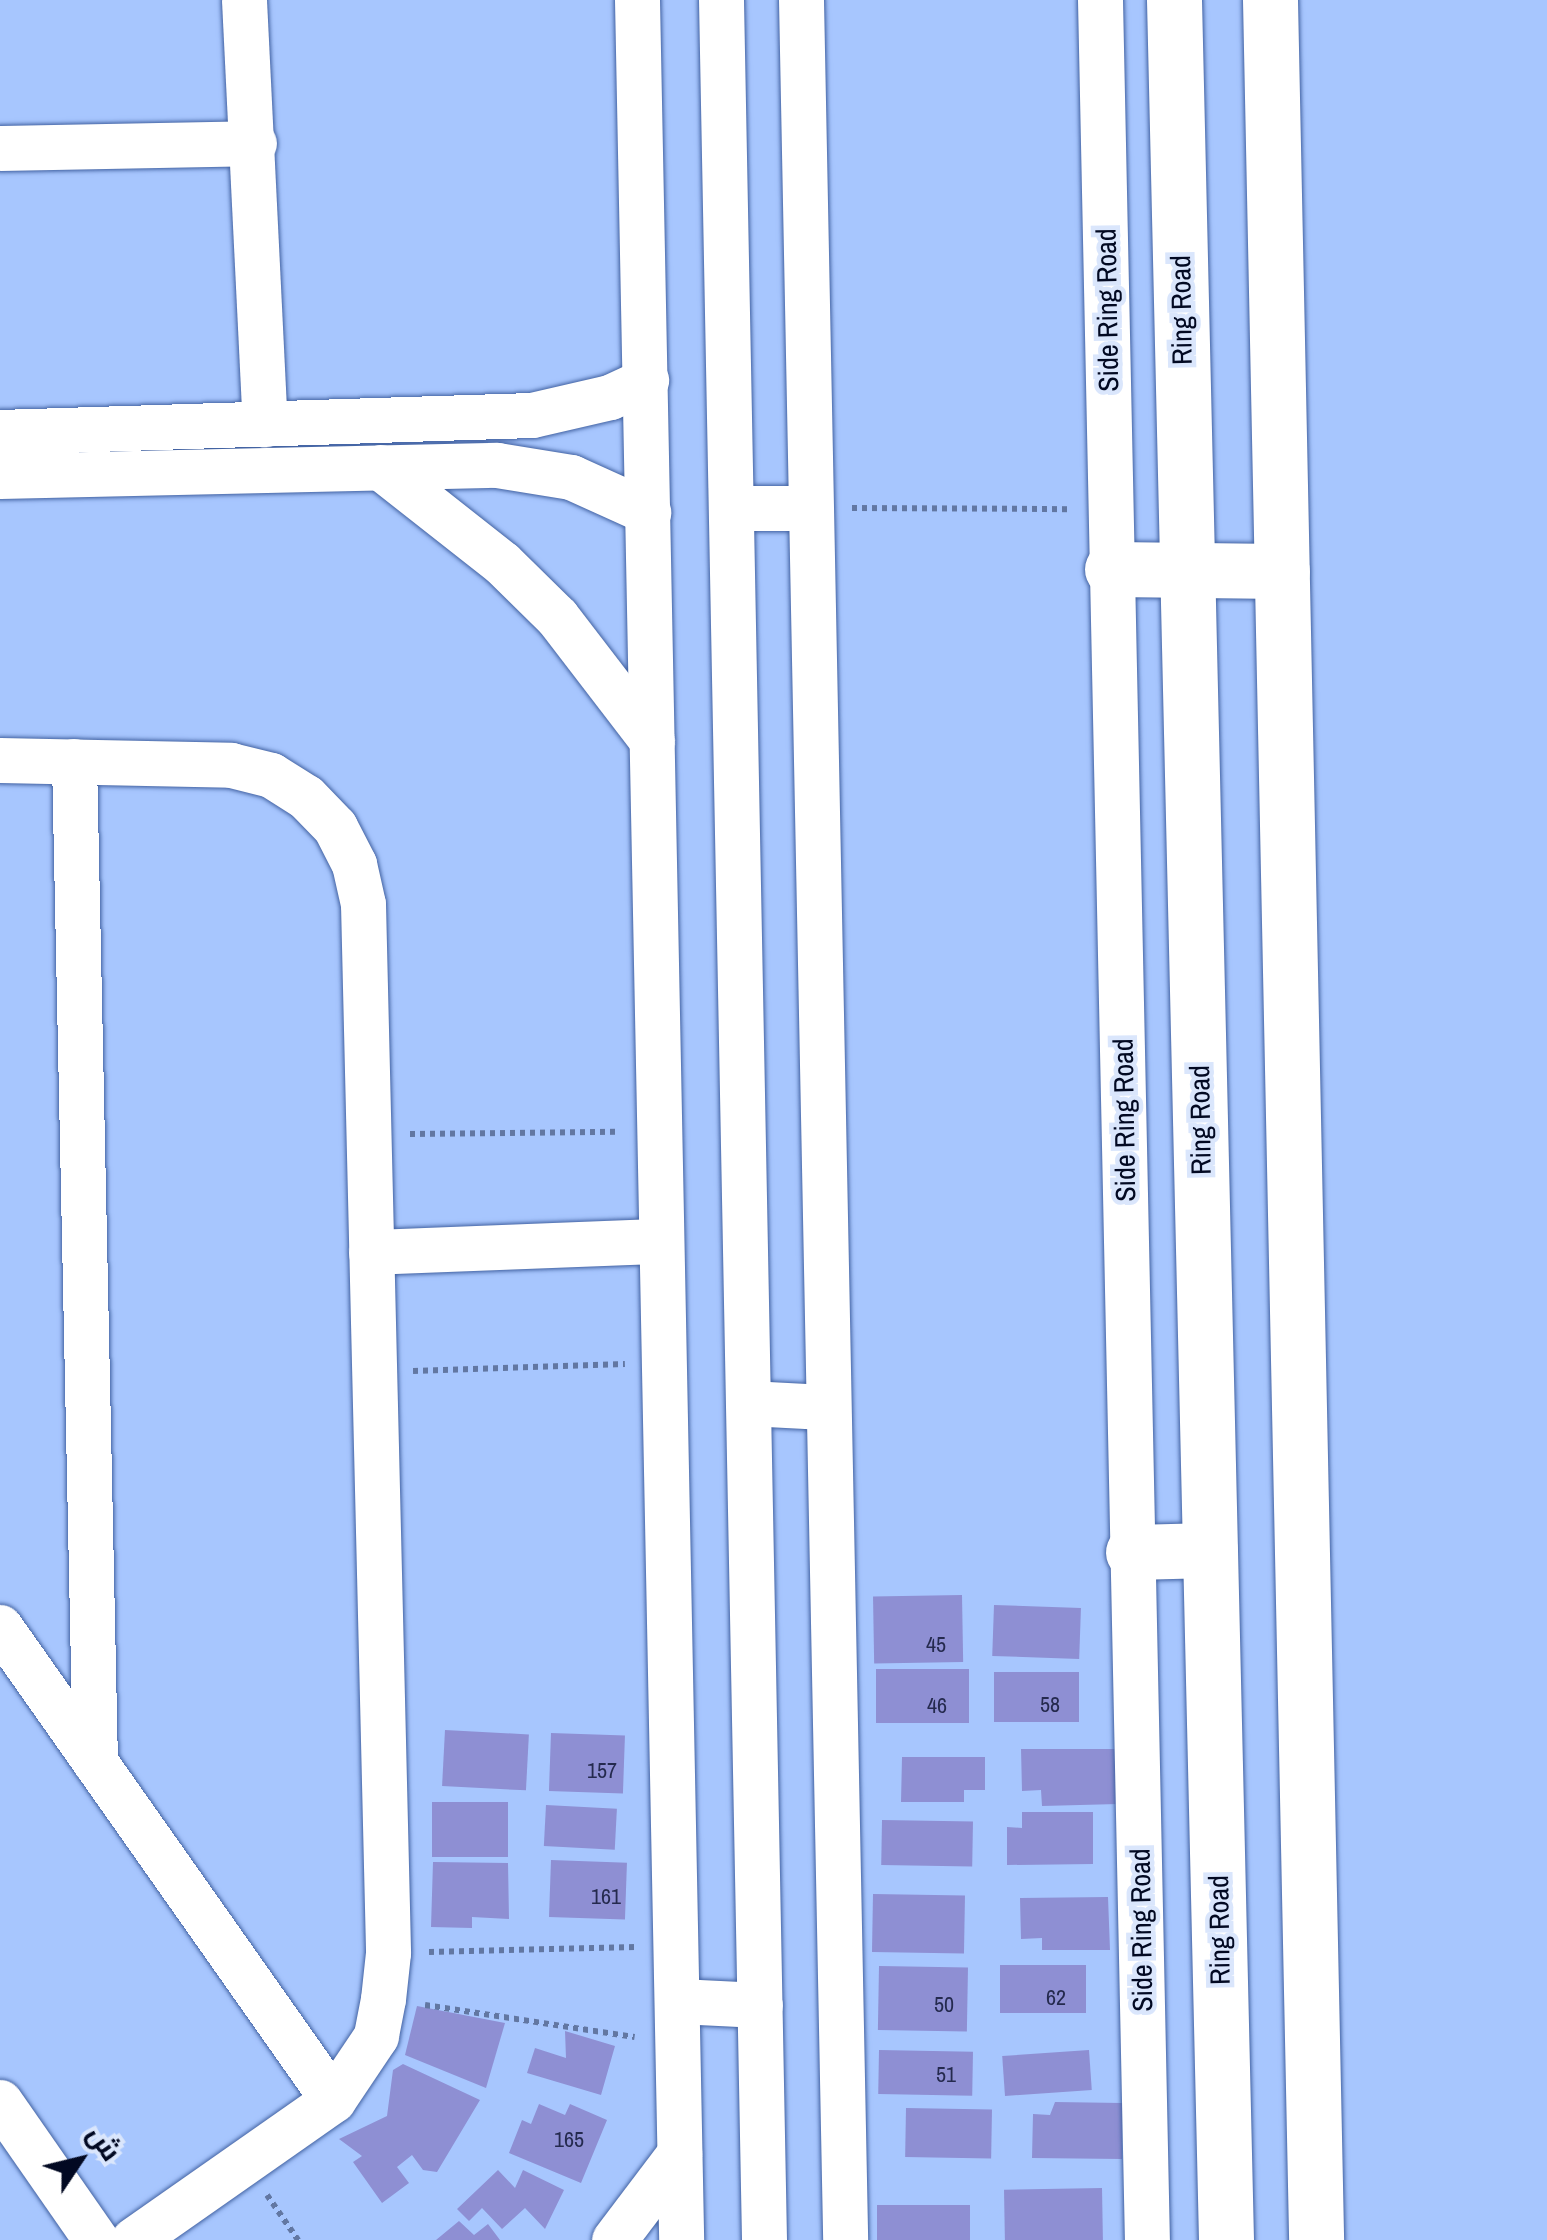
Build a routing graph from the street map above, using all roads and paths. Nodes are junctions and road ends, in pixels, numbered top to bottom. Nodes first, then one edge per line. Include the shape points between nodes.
1 (244, 0) edge
2 (637, 0) edge
3 (721, 0) edge
4 (801, 0) edge
5 (1100, 0) edge
6 (1174, 0) edge
7 (1270, 0) edge
8 (254, 143) junction
9 (0, 148) edge
10 (646, 380) junction
11 (265, 424) junction
12 (0, 432) edge
13 (380, 467) junction
14 (0, 476) edge
15 (731, 508) junction
16 (810, 508) junction
17 (1111, 509) junction
18 (648, 512) junction
19 (1112, 569) junction
20 (1186, 570) junction
21 (1282, 571) junction
22 (652, 740) junction
23 (0, 760) edge
24 (74, 761) junction
25 (658, 1132) junction
26 (368, 1134) junction
27 (659, 1242) junction
28 (371, 1252) junction
29 (662, 1363) junction
30 (374, 1372) junction
31 (748, 1403) junction
32 (824, 1407) junction
33 (1210, 1550) junction
34 (1133, 1552) junction
35 (0, 1627) edge
36 (95, 1762) junction
37 (677, 1946) junction
38 (388, 1953) junction
39 (383, 1999) junction
40 (760, 2005) junction
41 (679, 2023) junction
42 (333, 2100) junction
43 (0, 2102) edge
44 (679, 2154) junction
45 (247, 2165) junction
46 (96, 2240) edge
47 (133, 2240) edge
48 (298, 2240) edge
49 (614, 2240) edge
50 (681, 2240) edge
51 (764, 2240) edge
52 (845, 2240) edge
53 (1148, 2240) edge
54 (1226, 2240) edge
55 (1316, 2240) edge

1 - 8 street
2 - 10 street
3 - 15 street
4 - 16 street
5 - 17 street, Side Ring Road
6 - 20 main road, Ring Road
7 - 21 main road
8 - 9 street
8 - 11 street
10 - 11 street via 532,415
10 - 18 street
11 - 12 street
13 - 14 street
13 - 18 street via 536,469
13 - 22 street via 502,563 557,618
15 - 16 street
15 - 31 street
16 - 17 path
16 - 32 street
17 - 19 street, Side Ring Road
18 - 22 street
19 - 20 main road
19 - 34 street, Side Ring Road
20 - 21 main road
20 - 33 main road, Ring Road
21 - 55 main road
22 - 25 street
23 - 24 street
24 - 26 street via 231,765 271,775 306,796 335,827 354,864 363,904
24 - 36 street
25 - 26 path
25 - 27 street
26 - 28 street
27 - 28 street
27 - 29 street
28 - 30 street
29 - 30 path
29 - 37 street
30 - 38 street
31 - 32 street
31 - 40 street
32 - 52 street
33 - 34 main road
33 - 54 main road, Ring Road
34 - 53 street, Side Ring Road
35 - 36 street
36 - 42 street
37 - 38 path
37 - 41 street
38 - 39 street
39 - 41 path
39 - 42 street via 376,2036
40 - 41 street
40 - 51 street
41 - 44 street
42 - 45 street
43 - 46 street
44 - 49 street
44 - 50 street
45 - 47 street
45 - 48 path

